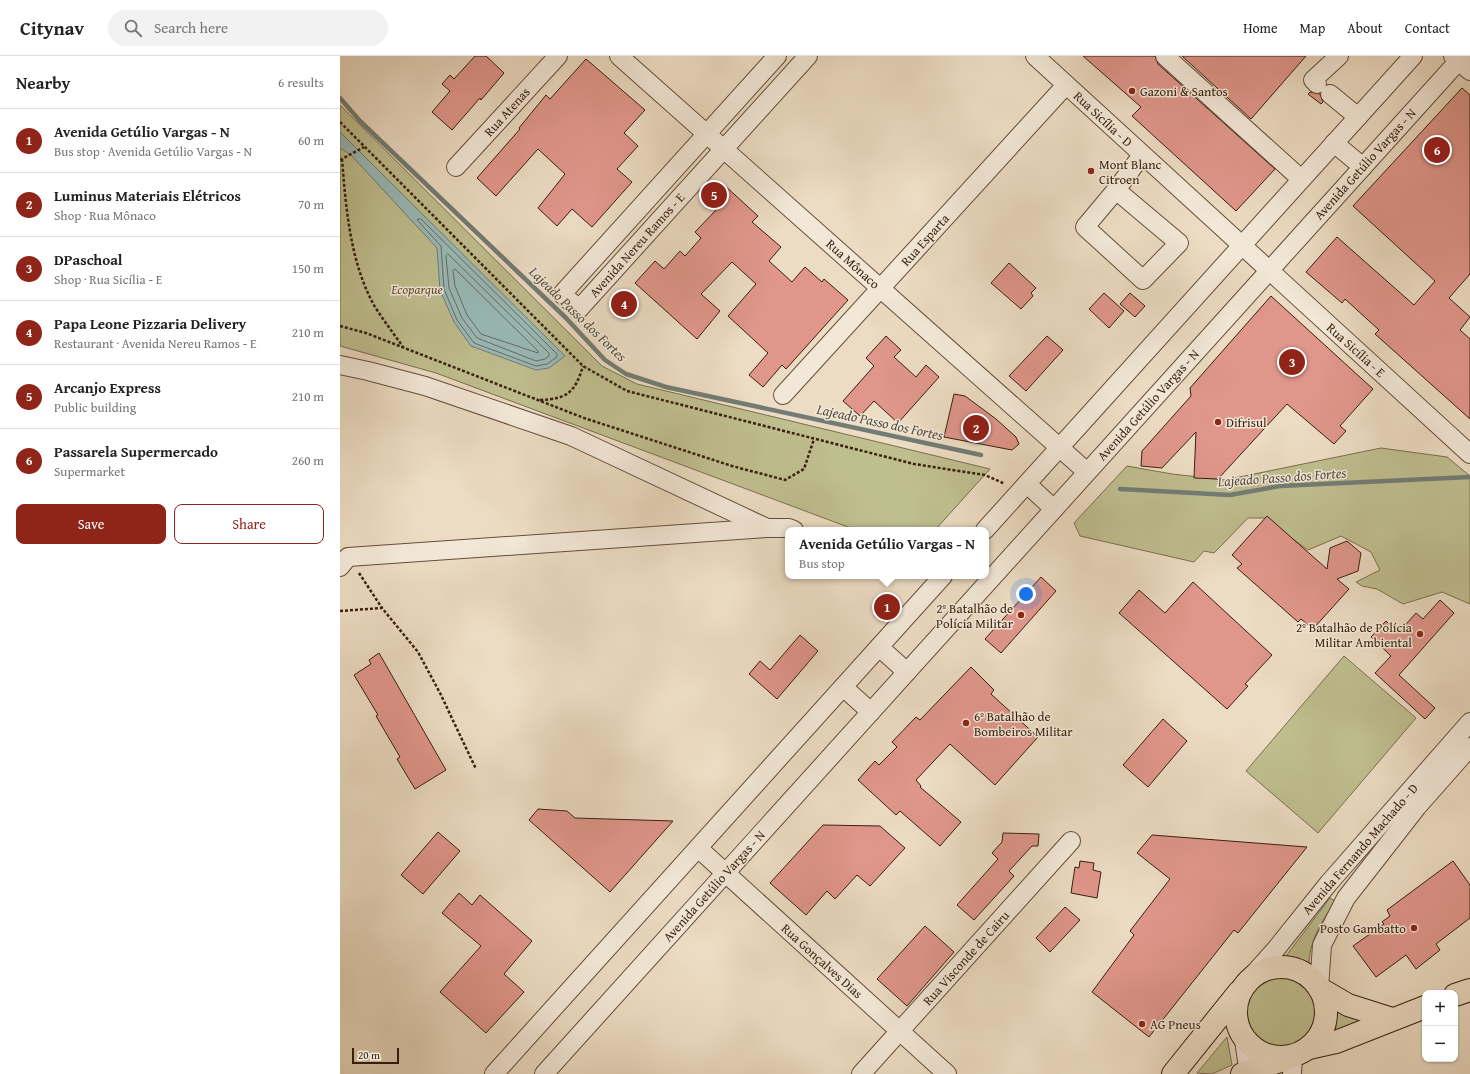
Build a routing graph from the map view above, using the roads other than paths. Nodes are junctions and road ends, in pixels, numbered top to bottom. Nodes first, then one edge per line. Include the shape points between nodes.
1 (558, 56) edge
2 (618, 56) edge
3 (777, 56) edge
4 (1035, 56) edge
5 (1165, 56) edge
6 (1339, 56) edge
7 (1413, 56) edge
8 (804, 57) edge
9 (1461, 61) edge
10 (1066, 85) junction
11 (1358, 117) junction
12 (706, 134) junction
13 (1334, 143) junction
14 (724, 149) junction
15 (1142, 155) junction
16 (456, 167) dead end
17 (1363, 167) junction
18 (1301, 179) junction
19 (1116, 190) junction
20 (639, 209) junction
21 (656, 225) junction
22 (1241, 246) junction
23 (1269, 271) junction
24 (880, 289) junction
25 (340, 365) edge
26 (783, 395) dead end
27 (1059, 448) junction
28 (1470, 454) edge
29 (1087, 472) junction
30 (1024, 487) junction
31 (1054, 509) junction
32 (988, 527) edge
33 (767, 528) junction
34 (785, 528) edge
35 (344, 562) edge
36 (938, 579) edge
37 (879, 647) junction
38 (907, 672) junction
39 (843, 687) junction
40 (871, 712) junction
41 (1470, 722) edge
42 (1470, 747) edge
43 (1383, 821) junction
44 (1396, 833) junction
45 (1071, 841) dead end
46 (698, 848) junction
47 (725, 874) junction
48 (1246, 984) junction
49 (1319, 988) junction
50 (1470, 990) edge
51 (1458, 994) edge
52 (1422, 1008) edge
53 (1392, 1019) junction
54 (900, 1032) junction
55 (1244, 1040) junction
56 (1298, 1060) edge
57 (1247, 1073) edge
58 (494, 1074) edge
59 (544, 1074) edge
60 (861, 1074) edge
61 (947, 1074) edge
62 (1173, 1074) edge

1 - 16 street, Rua Atenas
2 - 12 street, Rua Mônaco
3 - 12 street, Avenida Nereu Ramos - E
4 - 10 street, Rua Sicília - D
5 - 18 street
6 - 11 street via 1313,80
7 - 11 street
8 - 14 street, Avenida Nereu Ramos - E
9 - 17 street, Avenida Getúlio Vargas - N
10 - 15 street, Rua Sicília - D
10 - 24 street, Rua Esparta
11 - 13 street
12 - 14 street, Rua Mônaco
12 - 20 street, Avenida Nereu Ramos - E
13 - 17 street
13 - 18 street
14 - 21 street, Avenida Nereu Ramos - E
14 - 24 street, Rua Mônaco
15 - 19 street
15 - 22 street, Rua Sicília - D
17 - 23 street, Avenida Getúlio Vargas - N
18 - 22 street
19 - 19 street via 1179,243 1143,280 1085,227
20 - 21 street
20 - 21 street, Avenida Nereu Ramos - E via 562,294 580,309
22 - 23 street, Rua Sicília - E
22 - 27 street
23 - 28 street, Rua Sicília - E
23 - 29 street, Avenida Getúlio Vargas - N
24 - 26 street, Rua Esparta
24 - 27 street, Rua Mônaco
25 - 33 street via 425,386 571,436
27 - 29 street, Rua Mônaco
27 - 30 street
29 - 31 street, Avenida Getúlio Vargas - N
30 - 31 street
30 - 32 street
31 - 38 street, Avenida Getúlio Vargas - N
33 - 34 street
33 - 35 street
36 - 37 street
37 - 38 street
37 - 39 street
38 - 40 street, Avenida Getúlio Vargas - N
39 - 40 street
39 - 46 street
40 - 47 street, Avenida Getúlio Vargas - N
41 - 43 street, Avenida Fernando Machado - D
42 - 44 street, Avenida Fernando Machado - D
43 - 44 street
43 - 48 street, Avenida Fernando Machado - D
44 - 49 street, Avenida Fernando Machado - D via 1346,898 1322,945
45 - 54 street, Rua Visconde de Cairu
46 - 47 street, Rua Gonçalves Dias
46 - 58 street
47 - 54 street, Rua Gonçalves Dias
47 - 59 street, Avenida Getúlio Vargas - N
48 - 49 main road via 1266,969 1280,967 1295,969 1309,976
48 - 55 main road via 1236,1004 1235,1016
48 - 62 main road, Avenida Fernando Machado - D
49 - 53 main road via 1348,1005
49 - 56 main road via 1326,1014 1324,1027 1318,1039
50 - 51 main road
52 - 53 main road
53 - 56 main road
54 - 60 street, Rua Visconde de Cairu
54 - 61 street, Rua Gonçalves Dias
55 - 56 main road via 1258,1052 1275,1058
55 - 57 street
56 - 57 main road

